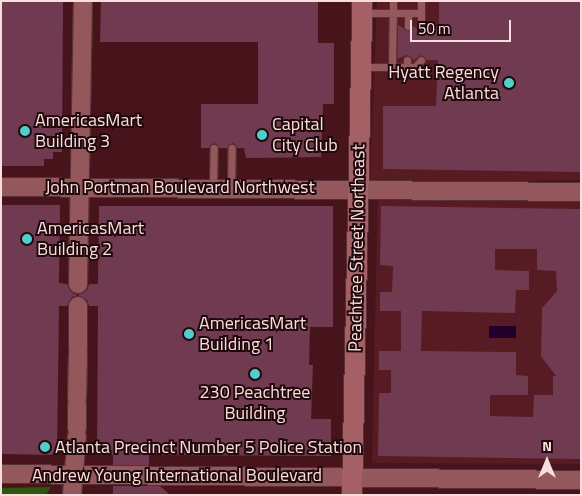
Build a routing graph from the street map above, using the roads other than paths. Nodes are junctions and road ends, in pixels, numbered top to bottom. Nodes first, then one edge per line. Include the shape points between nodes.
1 (82, 1) edge
2 (393, 1) edge
3 (421, 1) edge
4 (362, 7) edge
5 (393, 13) junction
6 (408, 13) junction
7 (421, 14) junction
8 (408, 26) dead end
9 (421, 26) dead end
10 (408, 60) dead end
11 (421, 60) dead end
12 (361, 67) junction
13 (392, 68) junction
14 (408, 68) junction
15 (214, 148) dead end
16 (232, 148) dead end
17 (79, 186) junction
18 (1, 187) edge
19 (213, 187) junction
20 (231, 187) junction
21 (358, 188) junction
22 (581, 192) edge
23 (1, 474) edge
24 (76, 474) junction
25 (581, 480) edge
26 (352, 486) edge
27 (72, 495) edge

1 - 17 street
2 - 5 lane
3 - 7 lane
4 - 5 lane
4 - 12 main road, Peachtree Street Northeast
5 - 6 lane
5 - 13 lane
6 - 7 lane
6 - 8 lane
7 - 9 lane
10 - 14 lane
11 - 14 lane via 415,67
12 - 13 lane
12 - 21 main road, Peachtree Street Northeast
13 - 14 lane
15 - 19 lane
16 - 20 lane
17 - 18 street, John Portman Boulevard Northwest
17 - 19 street, John Portman Boulevard Northwest
17 - 24 street
19 - 20 street, John Portman Boulevard Northwest
20 - 21 street, John Portman Boulevard Northwest
21 - 22 street, John Portman Boulevard Northwest
21 - 26 main road, Peachtree Street Northeast
23 - 24 street, Andrew Young International Boulevard
24 - 26 street, Andrew Young International Boulevard
24 - 27 street
25 - 26 street, Andrew Young International Boulevard

